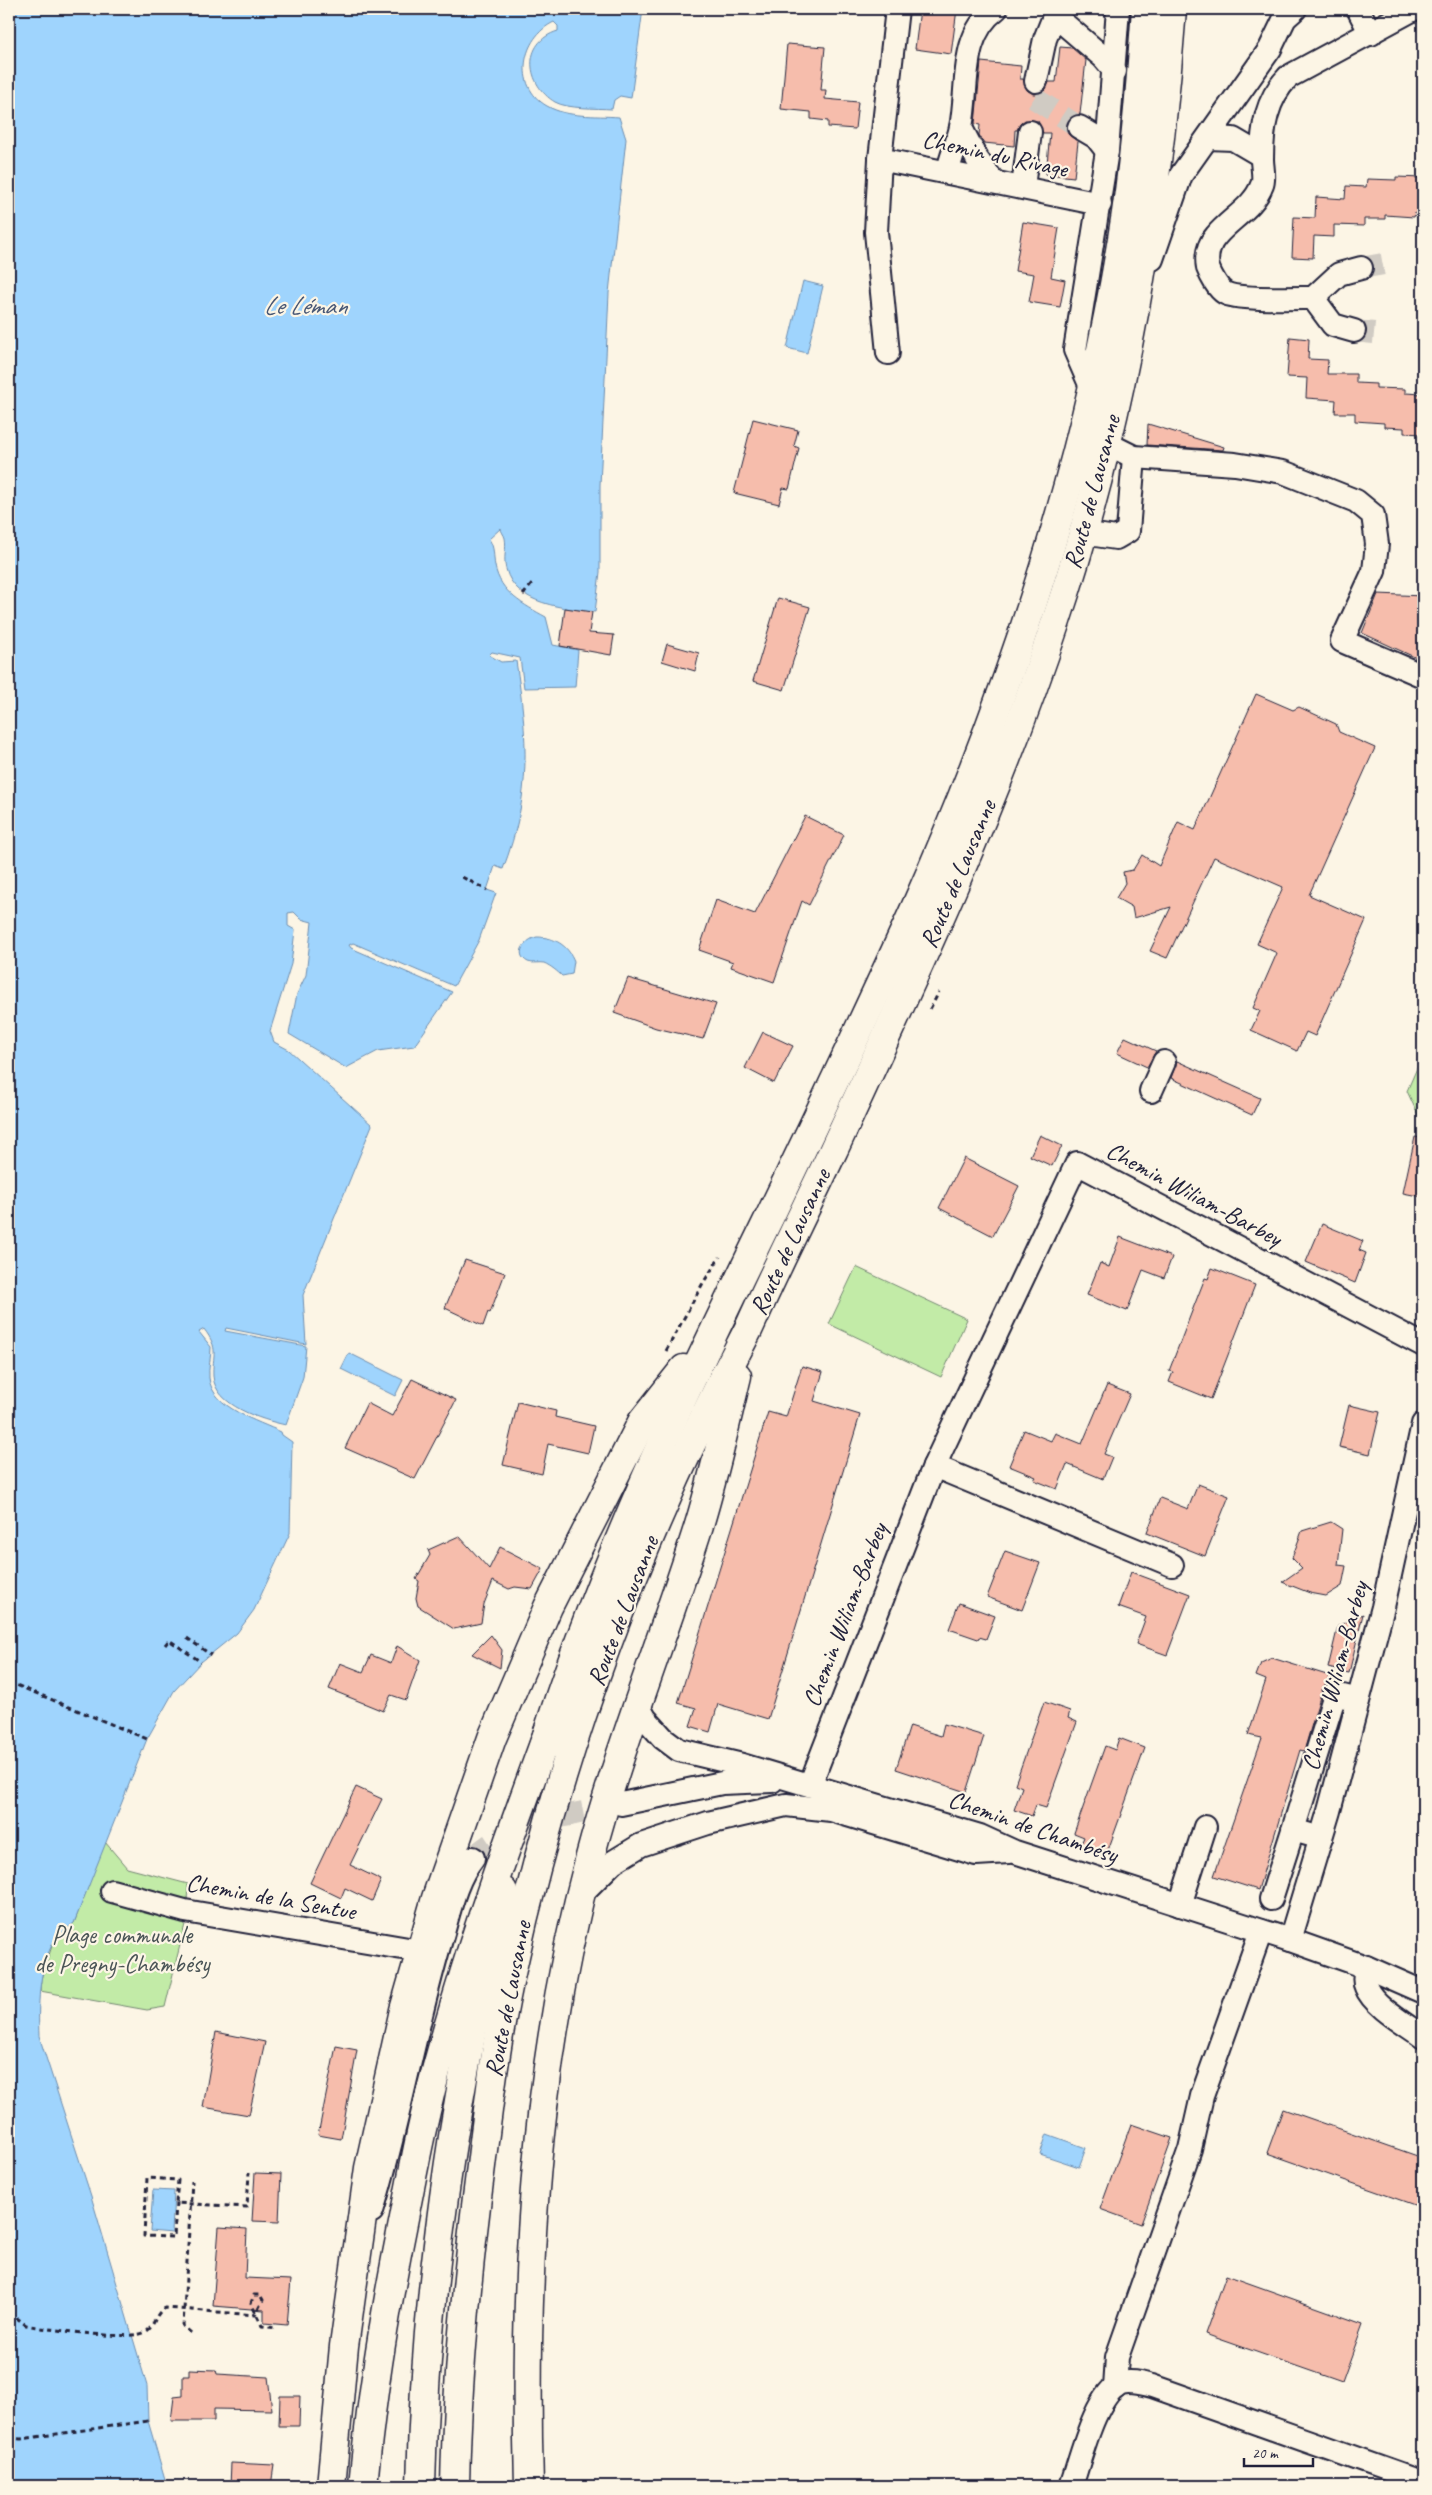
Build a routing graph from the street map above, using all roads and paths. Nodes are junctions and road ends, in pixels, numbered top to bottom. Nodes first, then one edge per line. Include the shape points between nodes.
1 (897, 9) edge
2 (996, 9) edge
3 (1118, 9) edge
4 (1146, 9) edge
5 (1172, 9) edge
6 (1295, 9) edge
7 (1358, 9) edge
8 (1414, 9) edge
9 (1056, 12) edge
10 (1371, 34) junction
11 (1115, 70) junction
12 (1036, 80) dead end
13 (1079, 126) tunnel mouth
14 (961, 128) junction
15 (1030, 132) dead end
16 (1208, 138) junction
17 (1107, 151) junction
18 (1262, 156) junction
19 (880, 159) junction
20 (948, 171) junction
21 (993, 181) junction
22 (1023, 187) junction
23 (1100, 204) junction
24 (1361, 268) tunnel mouth
25 (1313, 298) junction
26 (1137, 302) junction
27 (1354, 331) tunnel mouth
28 (888, 353) dead end
29 (1092, 389) junction
30 (1106, 443) junction
31 (1134, 457) junction
32 (1082, 533) junction
33 (532, 584) dead end
34 (524, 595) dead end
35 (1423, 676) edge
36 (462, 877) dead end
37 (487, 890) dead end
38 (938, 992) dead end
39 (930, 1009) dead end
40 (1164, 1062) dead end
41 (1151, 1091) dead end
42 (725, 1249) dead end
43 (703, 1283) dead end
44 (749, 1328) junction
45 (713, 1332) junction
46 (1423, 1345) edge
47 (1423, 1424) edge
48 (934, 1466) junction
49 (1172, 1565) dead end
50 (187, 1638) dead end
51 (165, 1645) dead end
52 (210, 1655) dead end
53 (201, 1662) dead end
54 (9, 1682) edge
55 (1358, 1700) junction
56 (638, 1705) junction
57 (550, 1728) junction
58 (147, 1739) dead end
59 (802, 1783) junction
60 (621, 1804) tunnel mouth
61 (1205, 1827) dead end
62 (1294, 1830) junction
63 (1321, 1838) junction
64 (1015, 1852) junction
65 (473, 1858) tunnel mouth
66 (112, 1891) dead end
67 (582, 1894) junction
68 (1271, 1899) dead end
69 (1180, 1905) junction
70 (1261, 1931) junction
71 (1290, 1940) junction
72 (420, 1951) junction
73 (1366, 1967) junction
74 (1423, 1992) edge
75 (1423, 2037) edge
76 (249, 2173) dead end
77 (192, 2181) dead end
78 (176, 2203) junction
79 (190, 2203) junction
80 (354, 2267) junction
81 (184, 2308) junction
82 (9, 2312) edge
83 (255, 2315) junction
84 (276, 2328) dead end
85 (191, 2333) dead end
86 (1115, 2387) junction
87 (148, 2421) dead end
88 (9, 2438) edge
89 (1423, 2482) edge
90 (331, 2486) edge
91 (363, 2486) edge
92 (421, 2486) edge
93 (456, 2486) edge
94 (529, 2486) edge
95 (1071, 2486) edge

1 - 19 street
2 - 14 street via 984,17 971,44
3 - 11 street, Route de Lausanne
4 - 29 main road, Route de Lausanne via 1140,97 1126,213
5 - 26 main road, Route de Lausanne via 1159,158
6 - 16 street via 1285,18 1270,49
7 - 10 street
8 - 10 street
9 - 11 street
9 - 12 street via 1045,39
10 - 18 street via 1288,77 1279,87 1267,110
11 - 17 street, Route de Lausanne
13 - 17 street via 1096,137
14 - 20 street
14 - 21 street
15 - 22 street
16 - 18 street via 1233,139
16 - 26 street via 1181,175
17 - 23 street, Route de Lausanne
18 - 25 street via 1263,184 1253,200 1215,236 1208,252 1209,270 1213,280 1226,293
19 - 20 street, Chemin du Rivage
19 - 28 street via 876,232
20 - 21 street, Chemin du Rivage
21 - 22 street, Chemin du Rivage
22 - 23 street, Chemin du Rivage
23 - 29 street, Route de Lausanne via 1075,350
24 - 25 street via 1339,274
25 - 27 street via 1333,325
26 - 30 main road, Route de Lausanne
29 - 45 main road, Route de Lausanne via 1071,475 1028,619 960,802 844,1061
30 - 31 street
30 - 32 main road, Route de Lausanne
31 - 32 street via 1128,531 1116,538
31 - 35 street via 1235,464 1283,472 1356,501 1373,515 1377,544 1374,571 1342,641
32 - 44 main road, Route de Lausanne via 1031,693 969,852
33 - 34 path
36 - 37 path
38 - 39 path
40 - 41 street
42 - 43 path
44 - 56 main road via 699,1524
44 - 93 main road, Route de Lausanne via 701,1425 624,1602 576,1736 524,1916 490,2092 466,2287 459,2374
45 - 57 main road, Route de Lausanne via 622,1534 570,1666
45 - 72 main road via 642,1422 548,1607 479,1773
46 - 48 street, Chemin Wiliam-Barbey via 1077,1163
47 - 55 street, Chemin Wiliam-Barbey via 1383,1607
48 - 49 street
48 - 59 street, Chemin Wiliam-Barbey
50 - 52 path
51 - 53 path via 168,1640
54 - 58 path
55 - 62 street via 1335,1694
55 - 63 street, Chemin Wiliam-Barbey
56 - 59 street, Chemin de Chambésy via 663,1738 679,1750 727,1760
56 - 67 main road via 599,1824
57 - 91 main road via 483,1918 442,2048 418,2148 379,2352
57 - 92 main road, Route de Lausanne via 505,1880 459,2093 433,2286
59 - 60 street via 722,1783
59 - 64 street, Chemin de Chambésy via 980,1836
61 - 69 street
62 - 63 street
62 - 68 street
63 - 71 street, Chemin Wiliam-Barbey
64 - 67 street via 976,1854 831,1810 786,1805 708,1823 641,1845 613,1862
64 - 69 street, Chemin de Chambésy
65 - 80 street via 459,1882 433,1967 386,2165
66 - 72 street, Chemin de la Sentue via 185,1911
67 - 94 main road via 554,2026 534,2193 527,2364
69 - 70 street, Chemin de Chambésy
70 - 71 street, Chemin de Chambésy
70 - 86 street via 1202,2096 1190,2149 1116,2357
71 - 73 street, Chemin de Chambésy
72 - 80 main road via 382,2103
73 - 74 street, Chemin de Chambésy
73 - 75 street via 1365,1986 1370,1995
76 - 79 path via 247,2207
77 - 79 path
78 - 78 path via 178,2180 147,2178 144,2236 174,2237
78 - 79 path
79 - 81 path
80 - 90 main road
81 - 82 path via 160,2310 148,2330 132,2337 26,2325
81 - 83 path
81 - 85 path via 183,2326
83 - 83 path via 251,2303 254,2295 260,2295 263,2300
83 - 84 path via 262,2326
86 - 89 street via 1123,2382 1152,2386
86 - 95 street via 1095,2418
87 - 88 path

